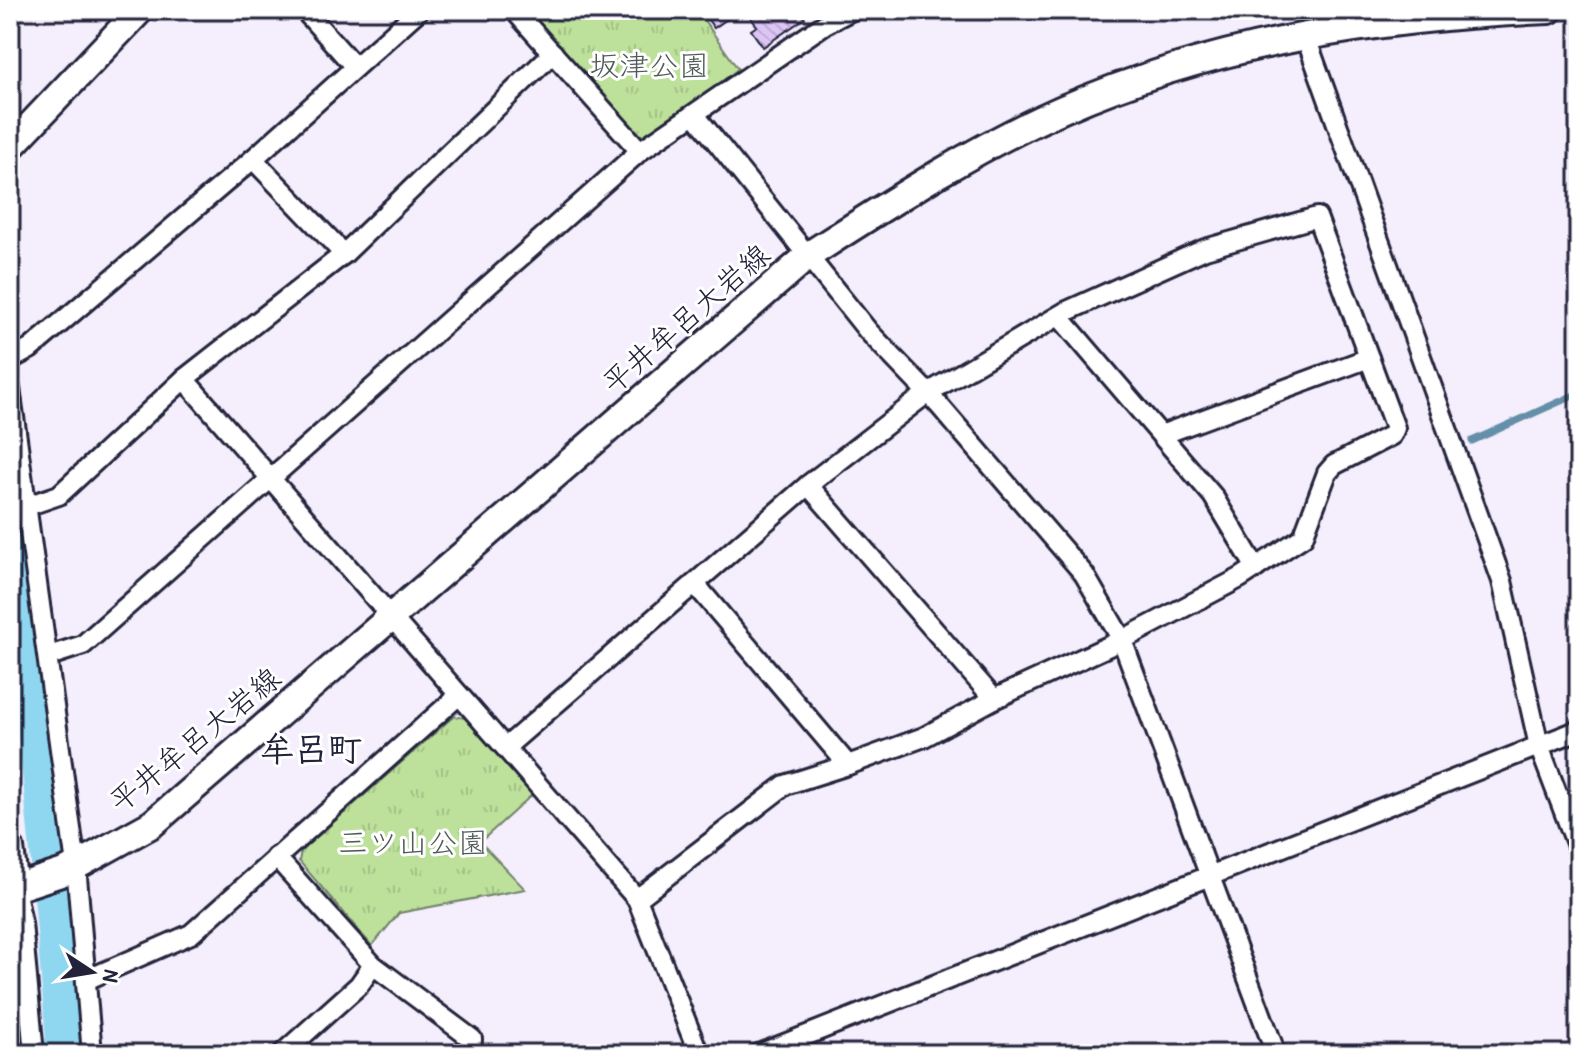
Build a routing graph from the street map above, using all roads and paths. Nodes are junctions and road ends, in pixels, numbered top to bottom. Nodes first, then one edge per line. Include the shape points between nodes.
1 (140, 10) edge
2 (304, 10) edge
3 (419, 10) edge
4 (514, 10) edge
5 (852, 10) edge
6 (1549, 10) edge
7 (820, 17) edge
8 (1305, 35) junction
9 (553, 53) junction
10 (355, 67) junction
11 (695, 115) junction
12 (10, 147) edge
13 (640, 151) junction
14 (253, 159) junction
15 (344, 254) junction
16 (809, 255) junction
17 (1059, 316) junction
18 (1369, 358) junction
19 (10, 360) edge
20 (184, 379) junction
21 (10, 388) edge
22 (926, 394) junction
23 (1161, 435) junction
24 (270, 481) junction
25 (808, 485) junction
26 (27, 506) junction
27 (1256, 568) junction
28 (695, 584) junction
29 (390, 616) junction
30 (1122, 640) junction
31 (49, 656) junction
32 (459, 695) junction
33 (994, 699) junction
34 (1579, 730) edge
35 (1539, 746) junction
36 (506, 747) junction
37 (848, 765) junction
38 (10, 848) edge
39 (1579, 851) edge
40 (276, 857) junction
41 (71, 868) junction
42 (1207, 877) junction
43 (18, 887) edge
44 (637, 899) junction
45 (373, 965) junction
46 (86, 980) junction
47 (34, 1054) edge
48 (92, 1054) edge
49 (282, 1054) edge
50 (471, 1054) edge
51 (699, 1054) edge
52 (759, 1054) edge
53 (1276, 1054) edge

1 - 12 main road
2 - 10 street
3 - 10 street
4 - 9 street
5 - 7 street
6 - 8 main road, 平井牟呂大岩線 via 1399,19
7 - 11 street
8 - 16 main road, 平井牟呂大岩線 via 1207,58 1061,110 890,203
8 - 35 street via 1502,581
9 - 13 street
9 - 15 street
10 - 14 street
11 - 13 street
11 - 16 street
13 - 24 street
14 - 15 street
14 - 19 street via 30,349
15 - 20 street
16 - 22 street
16 - 29 main road, 平井牟呂大岩線
17 - 18 street via 1205,249 1317,217
17 - 22 street
17 - 23 street
18 - 23 street
18 - 27 street via 1395,428 1392,435 1334,465 1303,537
20 - 24 street
20 - 26 street via 59,495
21 - 26 street
22 - 25 street
22 - 30 street via 1084,574
23 - 27 street via 1213,496
24 - 29 street
24 - 31 street via 83,645
25 - 28 street
25 - 33 street
26 - 31 street
27 - 30 street
28 - 36 street
28 - 37 street
29 - 32 street
29 - 41 main road, 平井牟呂大岩線 via 152,824
30 - 33 street
30 - 42 street
31 - 41 street
32 - 36 street
32 - 40 street
33 - 37 street via 924,737
34 - 35 street
35 - 39 street
35 - 42 street
36 - 44 street
37 - 44 street via 785,785
38 - 43 main road
40 - 45 street
40 - 46 street via 191,934
41 - 43 main road, 平井牟呂大岩線
41 - 46 street
42 - 52 street
42 - 53 street
43 - 47 street
44 - 51 street
45 - 49 street via 359,985
45 - 50 street via 472,1039
46 - 48 street

